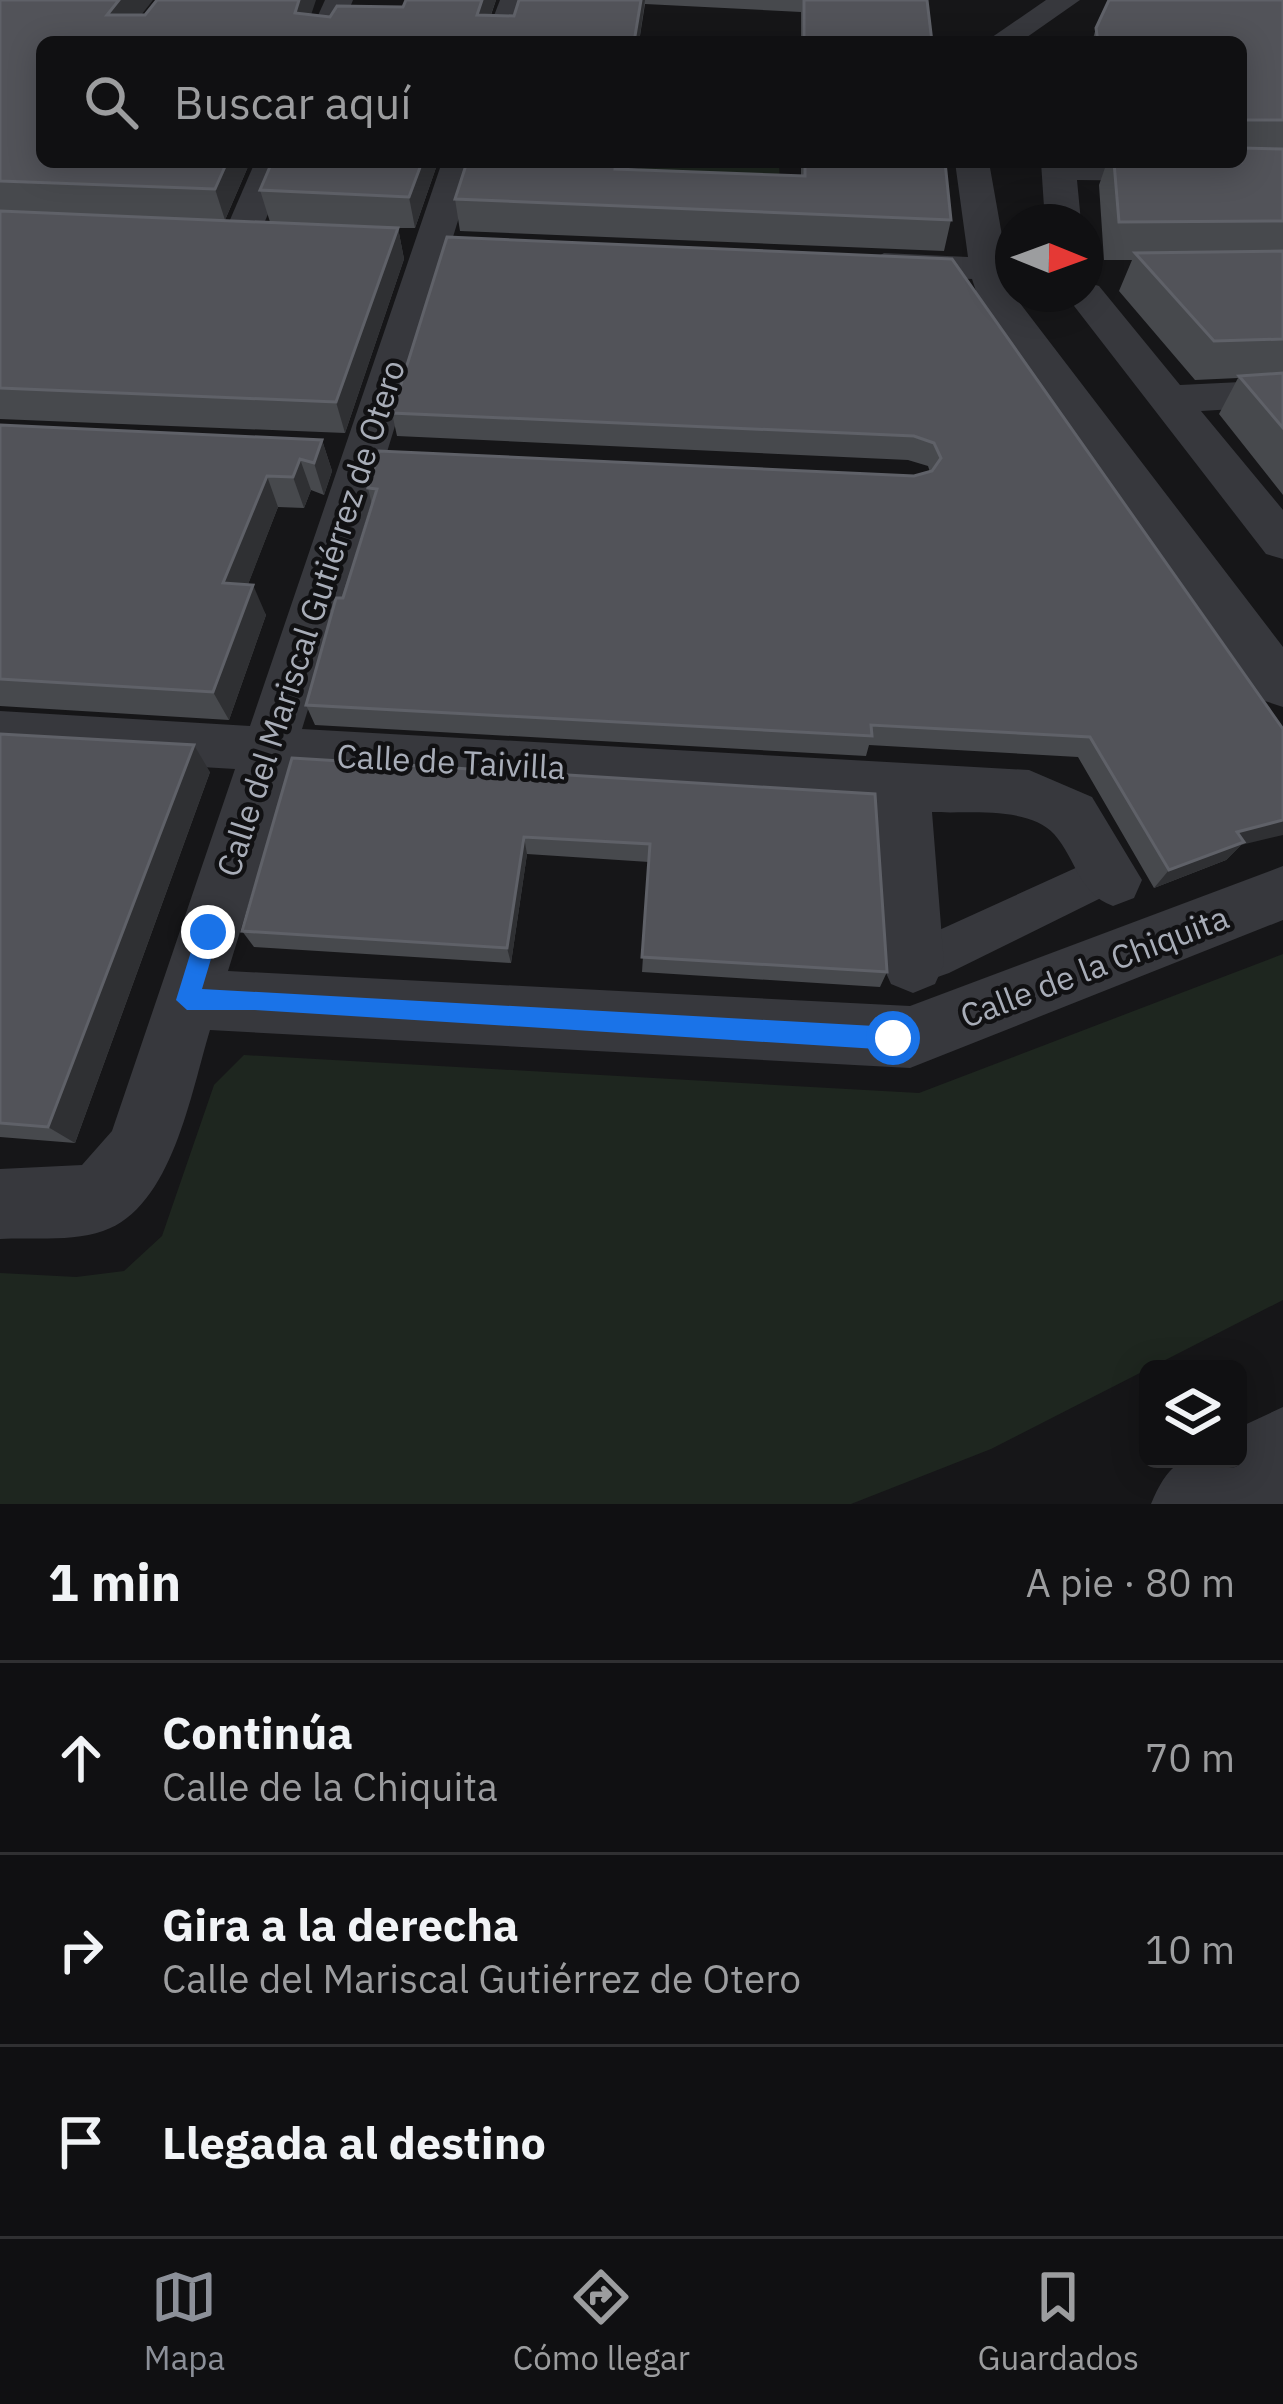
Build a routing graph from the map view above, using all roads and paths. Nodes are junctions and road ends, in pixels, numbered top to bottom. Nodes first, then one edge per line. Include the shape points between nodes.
1 (339, 0) edge
2 (514, 0) edge
3 (1066, 0) edge
4 (1076, 0) edge
5 (324, 36) edge
6 (501, 36) edge
7 (1009, 36) edge
8 (1061, 36) edge
9 (269, 168) edge
10 (457, 168) edge
11 (974, 168) edge
12 (1059, 168) edge
13 (1134, 168) edge
14 (1283, 172) edge
15 (1062, 204) edge
16 (197, 235) edge
17 (241, 236) junction
18 (285, 238) edge
19 (995, 250) edge
20 (840, 262) edge
21 (995, 269) edge
22 (1103, 294) edge
23 (1009, 312) edge
24 (1283, 394) edge
25 (1170, 399) junction
26 (1283, 542) edge
27 (1283, 686) edge
28 (0, 734) edge
29 (265, 750) junction
30 (903, 787) junction
31 (1102, 880) joint
32 (1283, 893) edge
33 (922, 960) joint
34 (187, 1000) junction
35 (0, 1204) edge
36 (1283, 1455) edge
37 (1200, 1504) edge

1 - 5 street
2 - 6 street
3 - 7 street
4 - 8 street
9 - 17 street
10 - 29 street, Calle del Mariscal Gutiérrez de Otero
11 - 19 street
12 - 15 street
13 - 14 street
16 - 17 street
17 - 18 street
20 - 21 street
22 - 25 street
23 - 27 street
24 - 25 street
25 - 26 street
28 - 29 street, Calle de Taivilla
29 - 30 street, Calle de Taivilla
29 - 34 street, Calle del Mariscal Gutiérrez de Otero
30 - 31 street, Calle de Taivilla via 1051,800 1072,814
30 - 33 street
31 - 33 street
32 - 34 street, Calle de la Chiquita via 910,1037
34 - 35 street, Calle del Mariscal Gutiérrez de Otero via 139,1152 98,1199
36 - 37 street

